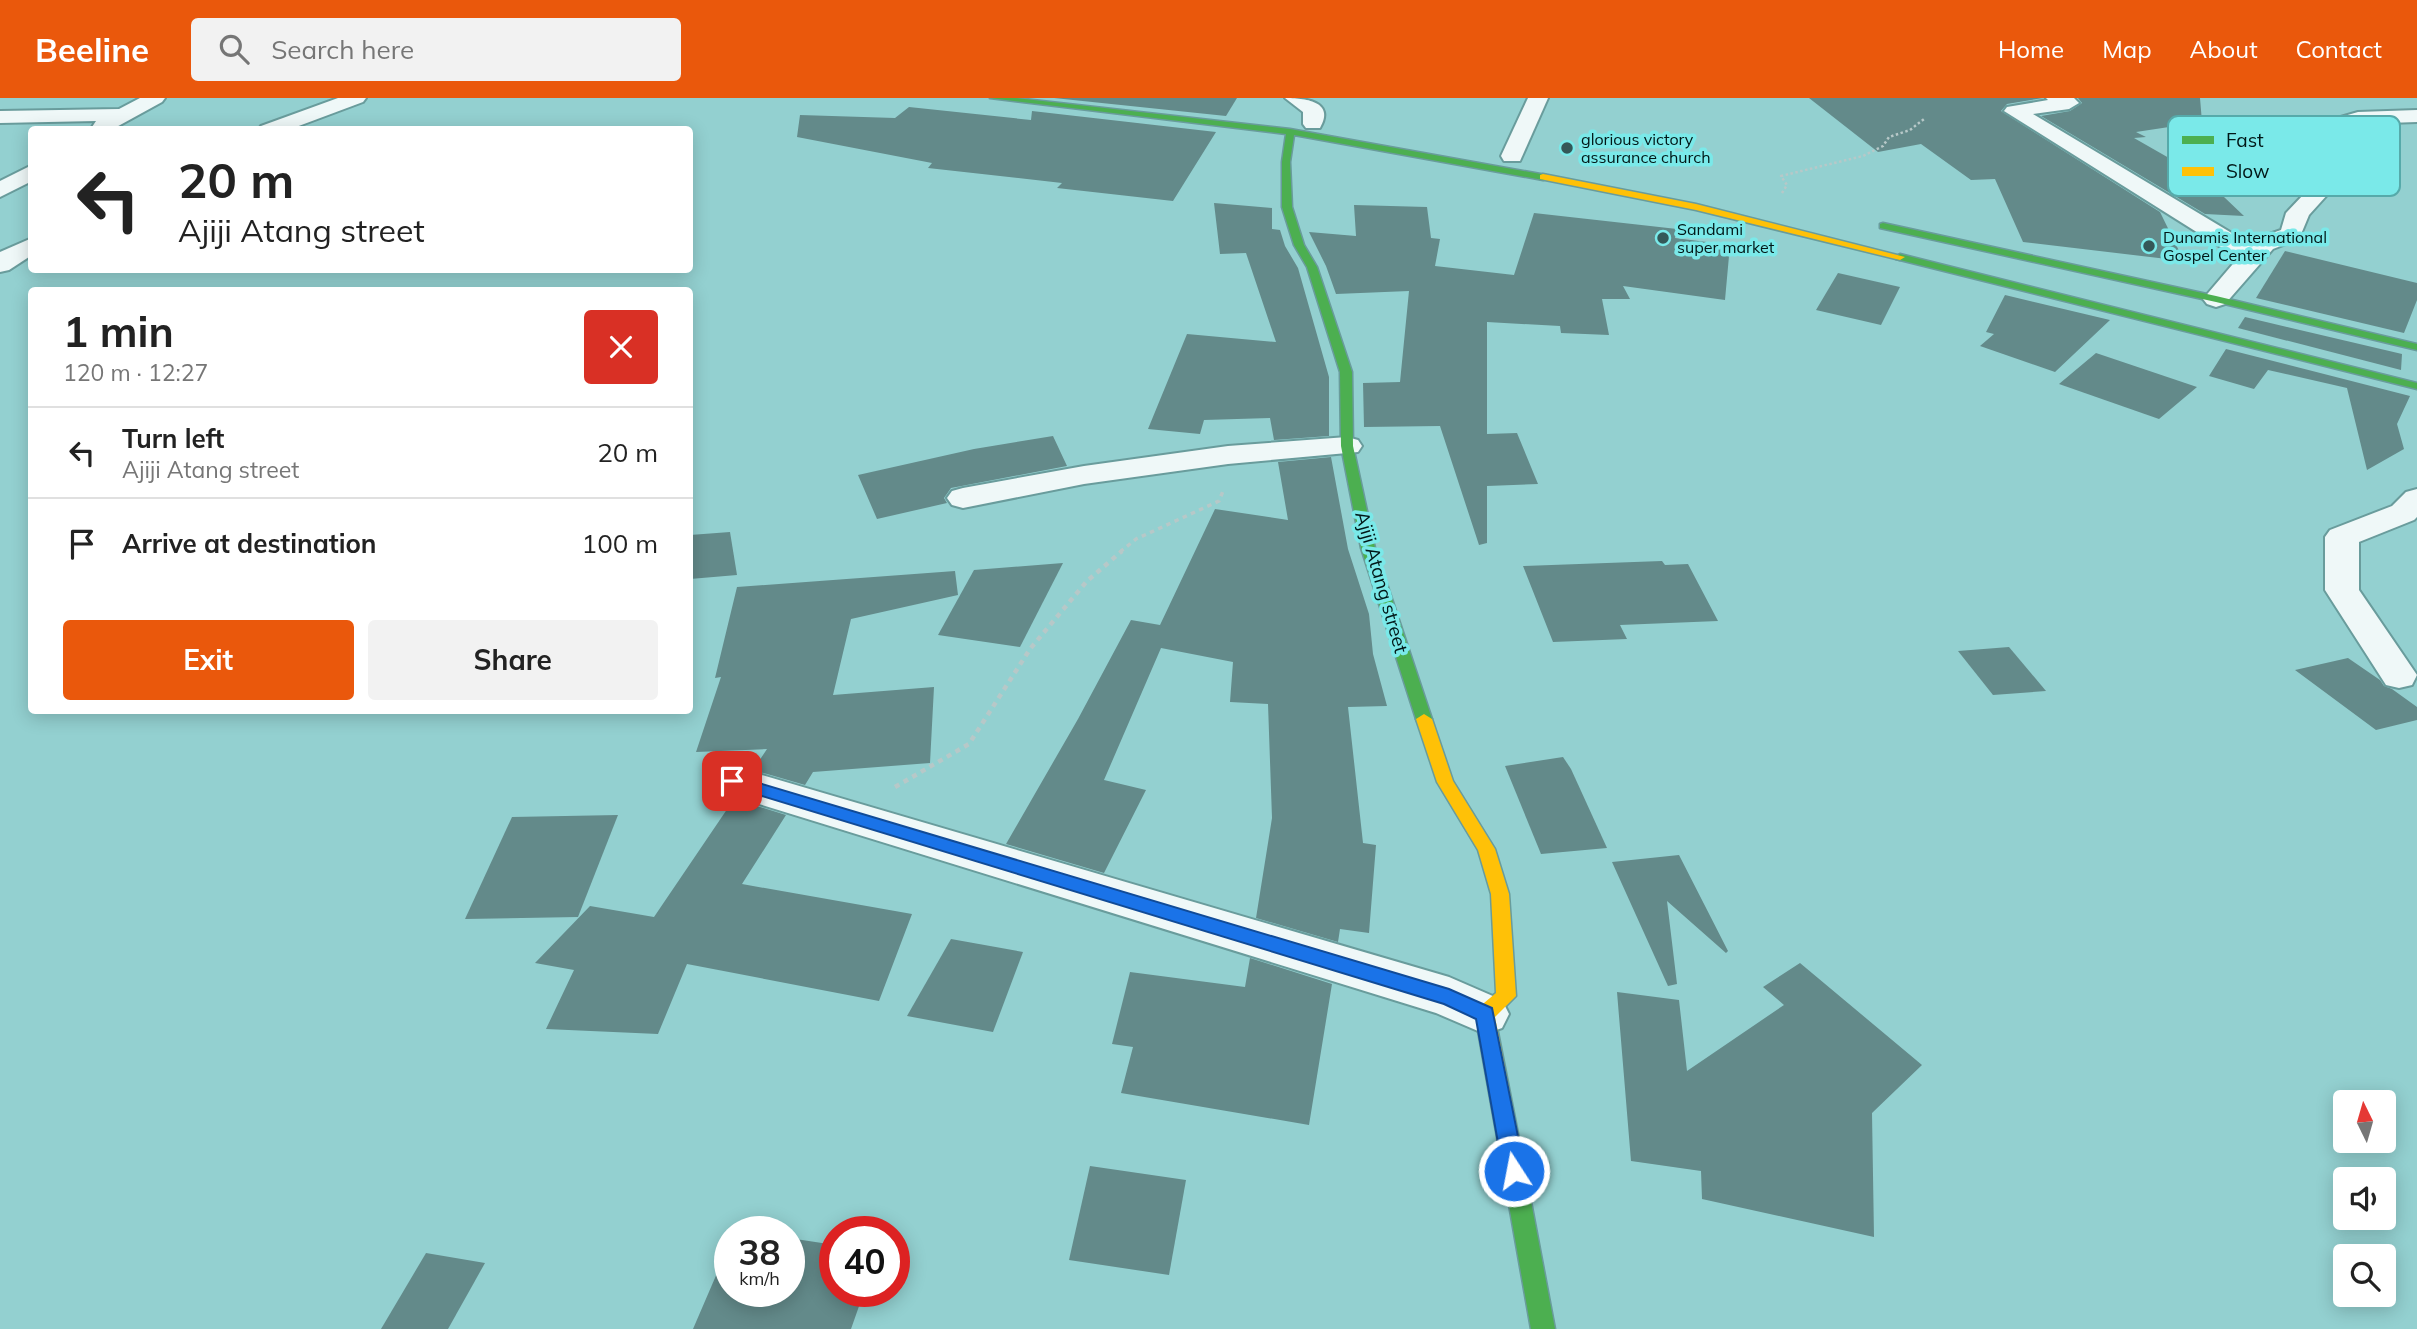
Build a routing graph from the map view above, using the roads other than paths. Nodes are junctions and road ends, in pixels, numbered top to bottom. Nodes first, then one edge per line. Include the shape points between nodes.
1 (155, 98) edge
2 (356, 98) edge
3 (994, 98) edge
4 (1103, 98) edge
5 (1295, 98) edge
6 (1538, 98) edge
7 (2056, 98) edge
8 (120, 115) junction
9 (0, 117) edge
10 (1312, 124) junction
11 (103, 126) edge
12 (279, 126) edge
13 (1290, 132) junction
14 (1512, 156) junction
15 (28, 173) edge
16 (0, 190) edge
17 (1696, 190) dead end
18 (2315, 196) edge
19 (1870, 223) dead end
20 (28, 247) edge
21 (2252, 256) junction
22 (0, 265) edge
23 (2216, 299) junction
24 (2417, 347) edge
25 (2417, 386) edge
26 (1347, 446) junction
27 (963, 498) dead end
28 (2417, 499) edge
29 (2399, 676) dead end
30 (732, 781) dead end
31 (1485, 1014) junction
32 (1543, 1329) edge

1 - 8 street
2 - 12 street
3 - 13 main road
4 - 10 main road
5 - 10 street via 1314,110
6 - 14 street
7 - 21 street via 2069,103 2014,111
8 - 9 street
8 - 11 street
10 - 14 main road
13 - 25 main road via 1696,207
13 - 26 main road, Ajiji Atang street via 1287,207 1346,372
14 - 17 main road
15 - 16 street
18 - 21 street via 2298,213 2291,234 2264,244
19 - 23 main road
20 - 22 street
21 - 23 street
23 - 24 main road
26 - 27 street via 1237,454 1084,475
26 - 31 main road, Ajiji Atang street via 1368,548 1445,782 1486,849 1500,894 1506,996
28 - 29 street via 2403,513 2342,537 2342,590
30 - 31 street via 1449,997
31 - 32 main road

